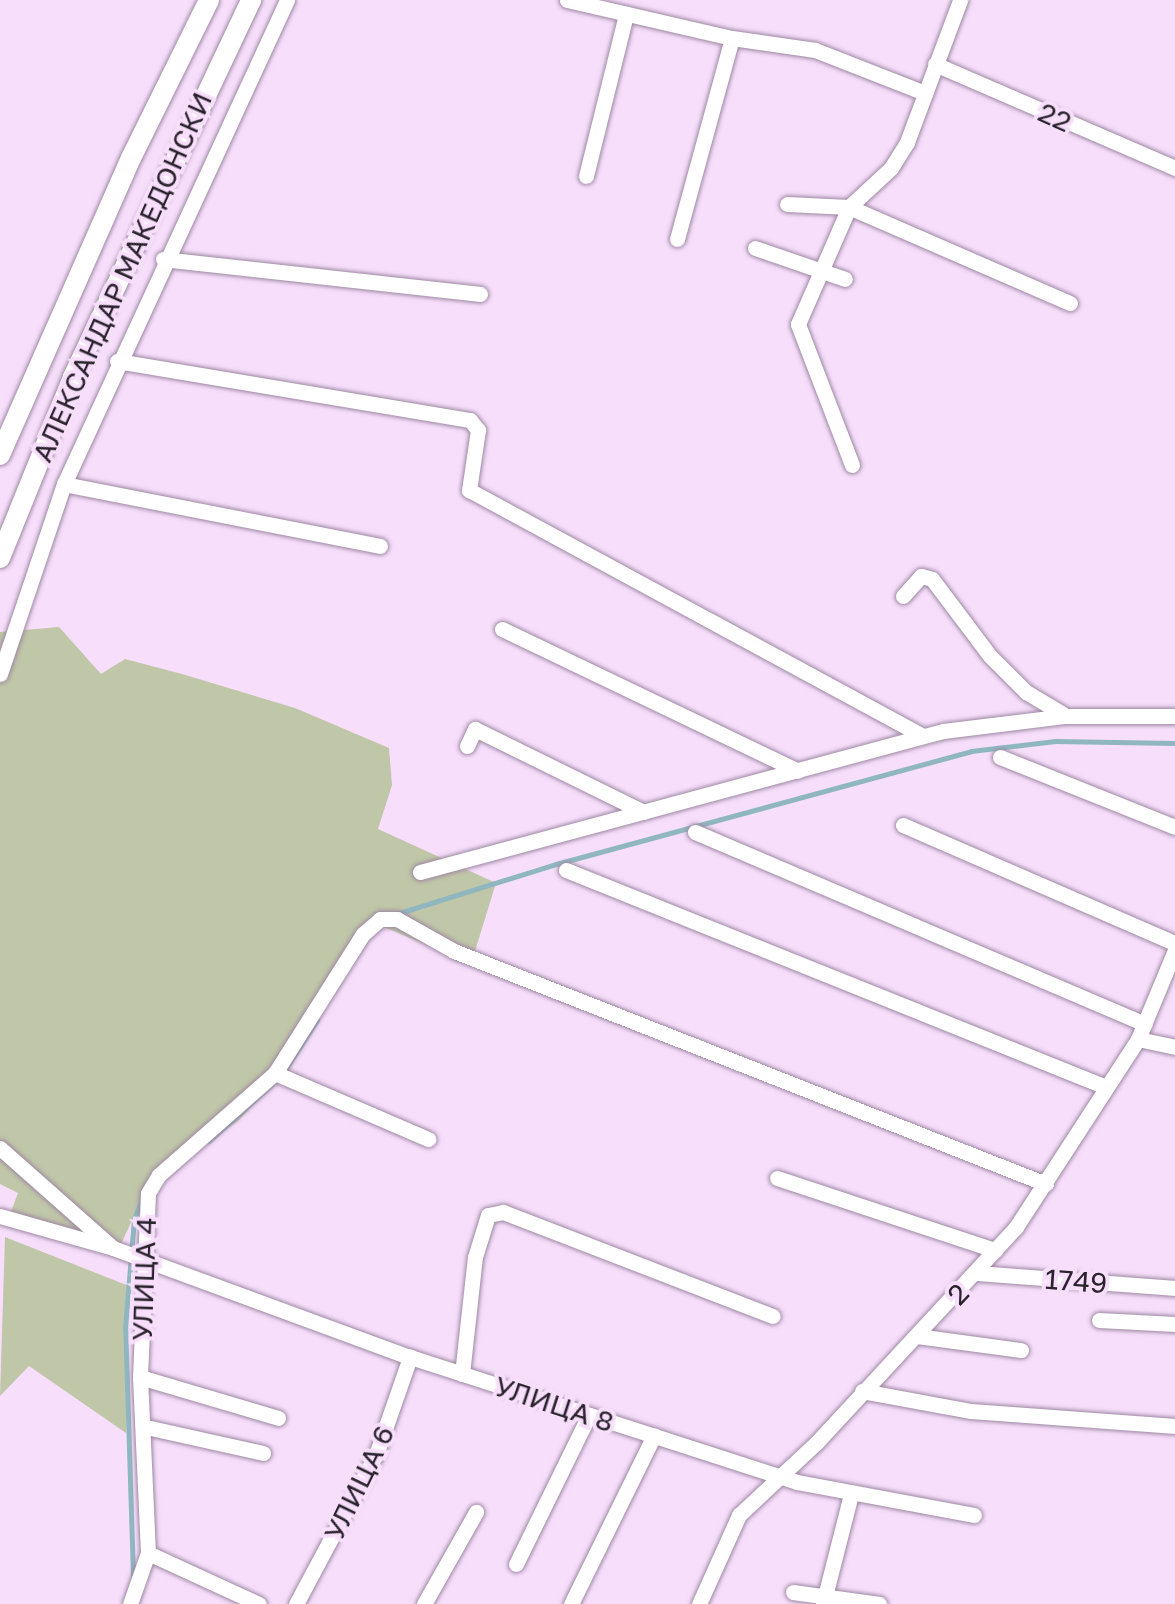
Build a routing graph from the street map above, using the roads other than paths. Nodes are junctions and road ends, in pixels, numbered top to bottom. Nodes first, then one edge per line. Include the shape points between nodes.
1 (209, 0) edge
2 (251, 0) edge
3 (287, 0) edge
4 (567, 0) edge
5 (960, 0) edge
6 (626, 14) junction
7 (732, 38) junction
8 (936, 64) junction
9 (925, 93) junction
10 (1175, 168) edge
11 (586, 176) dead end
12 (788, 204) dead end
13 (849, 207) junction
14 (678, 239) dead end
15 (754, 248) dead end
16 (163, 259) junction
17 (820, 270) junction
18 (845, 279) dead end
19 (480, 294) dead end
20 (1070, 302) dead end
21 (117, 361) junction
22 (0, 455) edge
23 (852, 465) dead end
24 (64, 484) junction
25 (380, 546) dead end
26 (0, 558) edge
27 (903, 596) dead end
28 (502, 629) dead end
29 (0, 674) edge
30 (1066, 716) junction
31 (1175, 716) edge
32 (922, 736) junction
33 (467, 746) dead end
34 (1000, 757) dead end
35 (798, 771) junction
36 (644, 812) junction
37 (903, 825) dead end
38 (1175, 827) edge
39 (695, 832) dead end
40 (566, 870) dead end
41 (420, 872) dead end
42 (1175, 946) edge
43 (1141, 1031) junction
44 (1175, 1047) edge
45 (275, 1073) junction
46 (1106, 1087) junction
47 (428, 1139) dead end
48 (0, 1148) edge
49 (777, 1178) dead end
50 (1046, 1184) junction
51 (0, 1216) edge
52 (113, 1248) junction
53 (995, 1250) junction
54 (144, 1258) junction
55 (977, 1274) junction
56 (1175, 1288) edge
57 (772, 1316) dead end
58 (1099, 1320) dead end
59 (1175, 1324) edge
60 (917, 1336) junction
61 (1021, 1350) dead end
62 (410, 1357) junction
63 (462, 1374) junction
64 (140, 1377) junction
65 (862, 1391) junction
66 (589, 1415) junction
67 (278, 1418) dead end
68 (1175, 1426) edge
69 (146, 1427) junction
70 (654, 1435) junction
71 (263, 1454) dead end
72 (776, 1475) junction
73 (850, 1494) junction
74 (476, 1512) dead end
75 (974, 1515) dead end
76 (148, 1554) junction
77 (516, 1564) dead end
78 (792, 1592) dead end
79 (824, 1599) edge
80 (130, 1604) edge
81 (259, 1604) edge
82 (296, 1604) edge
83 (424, 1604) edge
84 (571, 1604) edge
85 (698, 1604) edge
86 (879, 1604) edge

1 - 22 street, АЛЕКСАНДАР МАКЕДОНСКИ via 130,158
2 - 26 street, АЛЕКСАНДАР МАКЕДОНСКИ via 73,377
3 - 16 street
4 - 6 street
5 - 8 street
6 - 7 street
6 - 11 street
7 - 9 street via 815,50
7 - 14 street
8 - 9 street
8 - 10 street, 22
9 - 13 street via 899,156
12 - 13 street
13 - 17 street
13 - 20 street
15 - 17 street
16 - 19 street
16 - 21 street
17 - 18 street
17 - 23 street via 798,330
21 - 24 street
21 - 32 street via 470,420 478,430 469,490
24 - 25 street
24 - 29 street
27 - 30 street via 921,576 932,579 1026,692
28 - 35 street
30 - 31 street
30 - 32 street
32 - 35 street
33 - 36 street via 475,728
34 - 38 street
35 - 36 street
36 - 41 street
37 - 42 street
39 - 43 street
40 - 46 street
42 - 43 street, 2
43 - 44 street
43 - 46 street, 2
45 - 47 street
45 - 50 street, УЛИЦА 4 via 363,934 380,919 397,919 454,952
45 - 54 street, УЛИЦА 4 via 159,1174 148,1192
46 - 50 street, 2
48 - 52 street
49 - 53 street
50 - 53 street, 2
51 - 52 street, УЛИЦА 8
52 - 54 street, УЛИЦА 8
53 - 55 street, 2
54 - 62 street, УЛИЦА 8
54 - 64 street, УЛИЦА 4
55 - 56 street, 1749
55 - 60 street, 2
57 - 63 street via 503,1212 488,1215 474,1257
58 - 59 street
60 - 61 street
60 - 65 street, 2
62 - 63 street, УЛИЦА 8
62 - 82 street, УЛИЦА 6 via 376,1452
63 - 66 street, УЛИЦА 8
64 - 67 street
64 - 69 street, УЛИЦА 4
65 - 68 street via 970,1411
65 - 72 street, 2 via 817,1442
66 - 70 street, УЛИЦА 8
66 - 77 street
69 - 71 street
69 - 76 street, УЛИЦА 4
70 - 72 street, УЛИЦА 8
70 - 84 street
72 - 73 street, УЛИЦА 8
72 - 85 street, 2 via 739,1515
73 - 75 street, УЛИЦА 8
73 - 79 street
74 - 83 street
76 - 80 street, УЛИЦА 4
76 - 81 street
78 - 79 street
79 - 86 street

